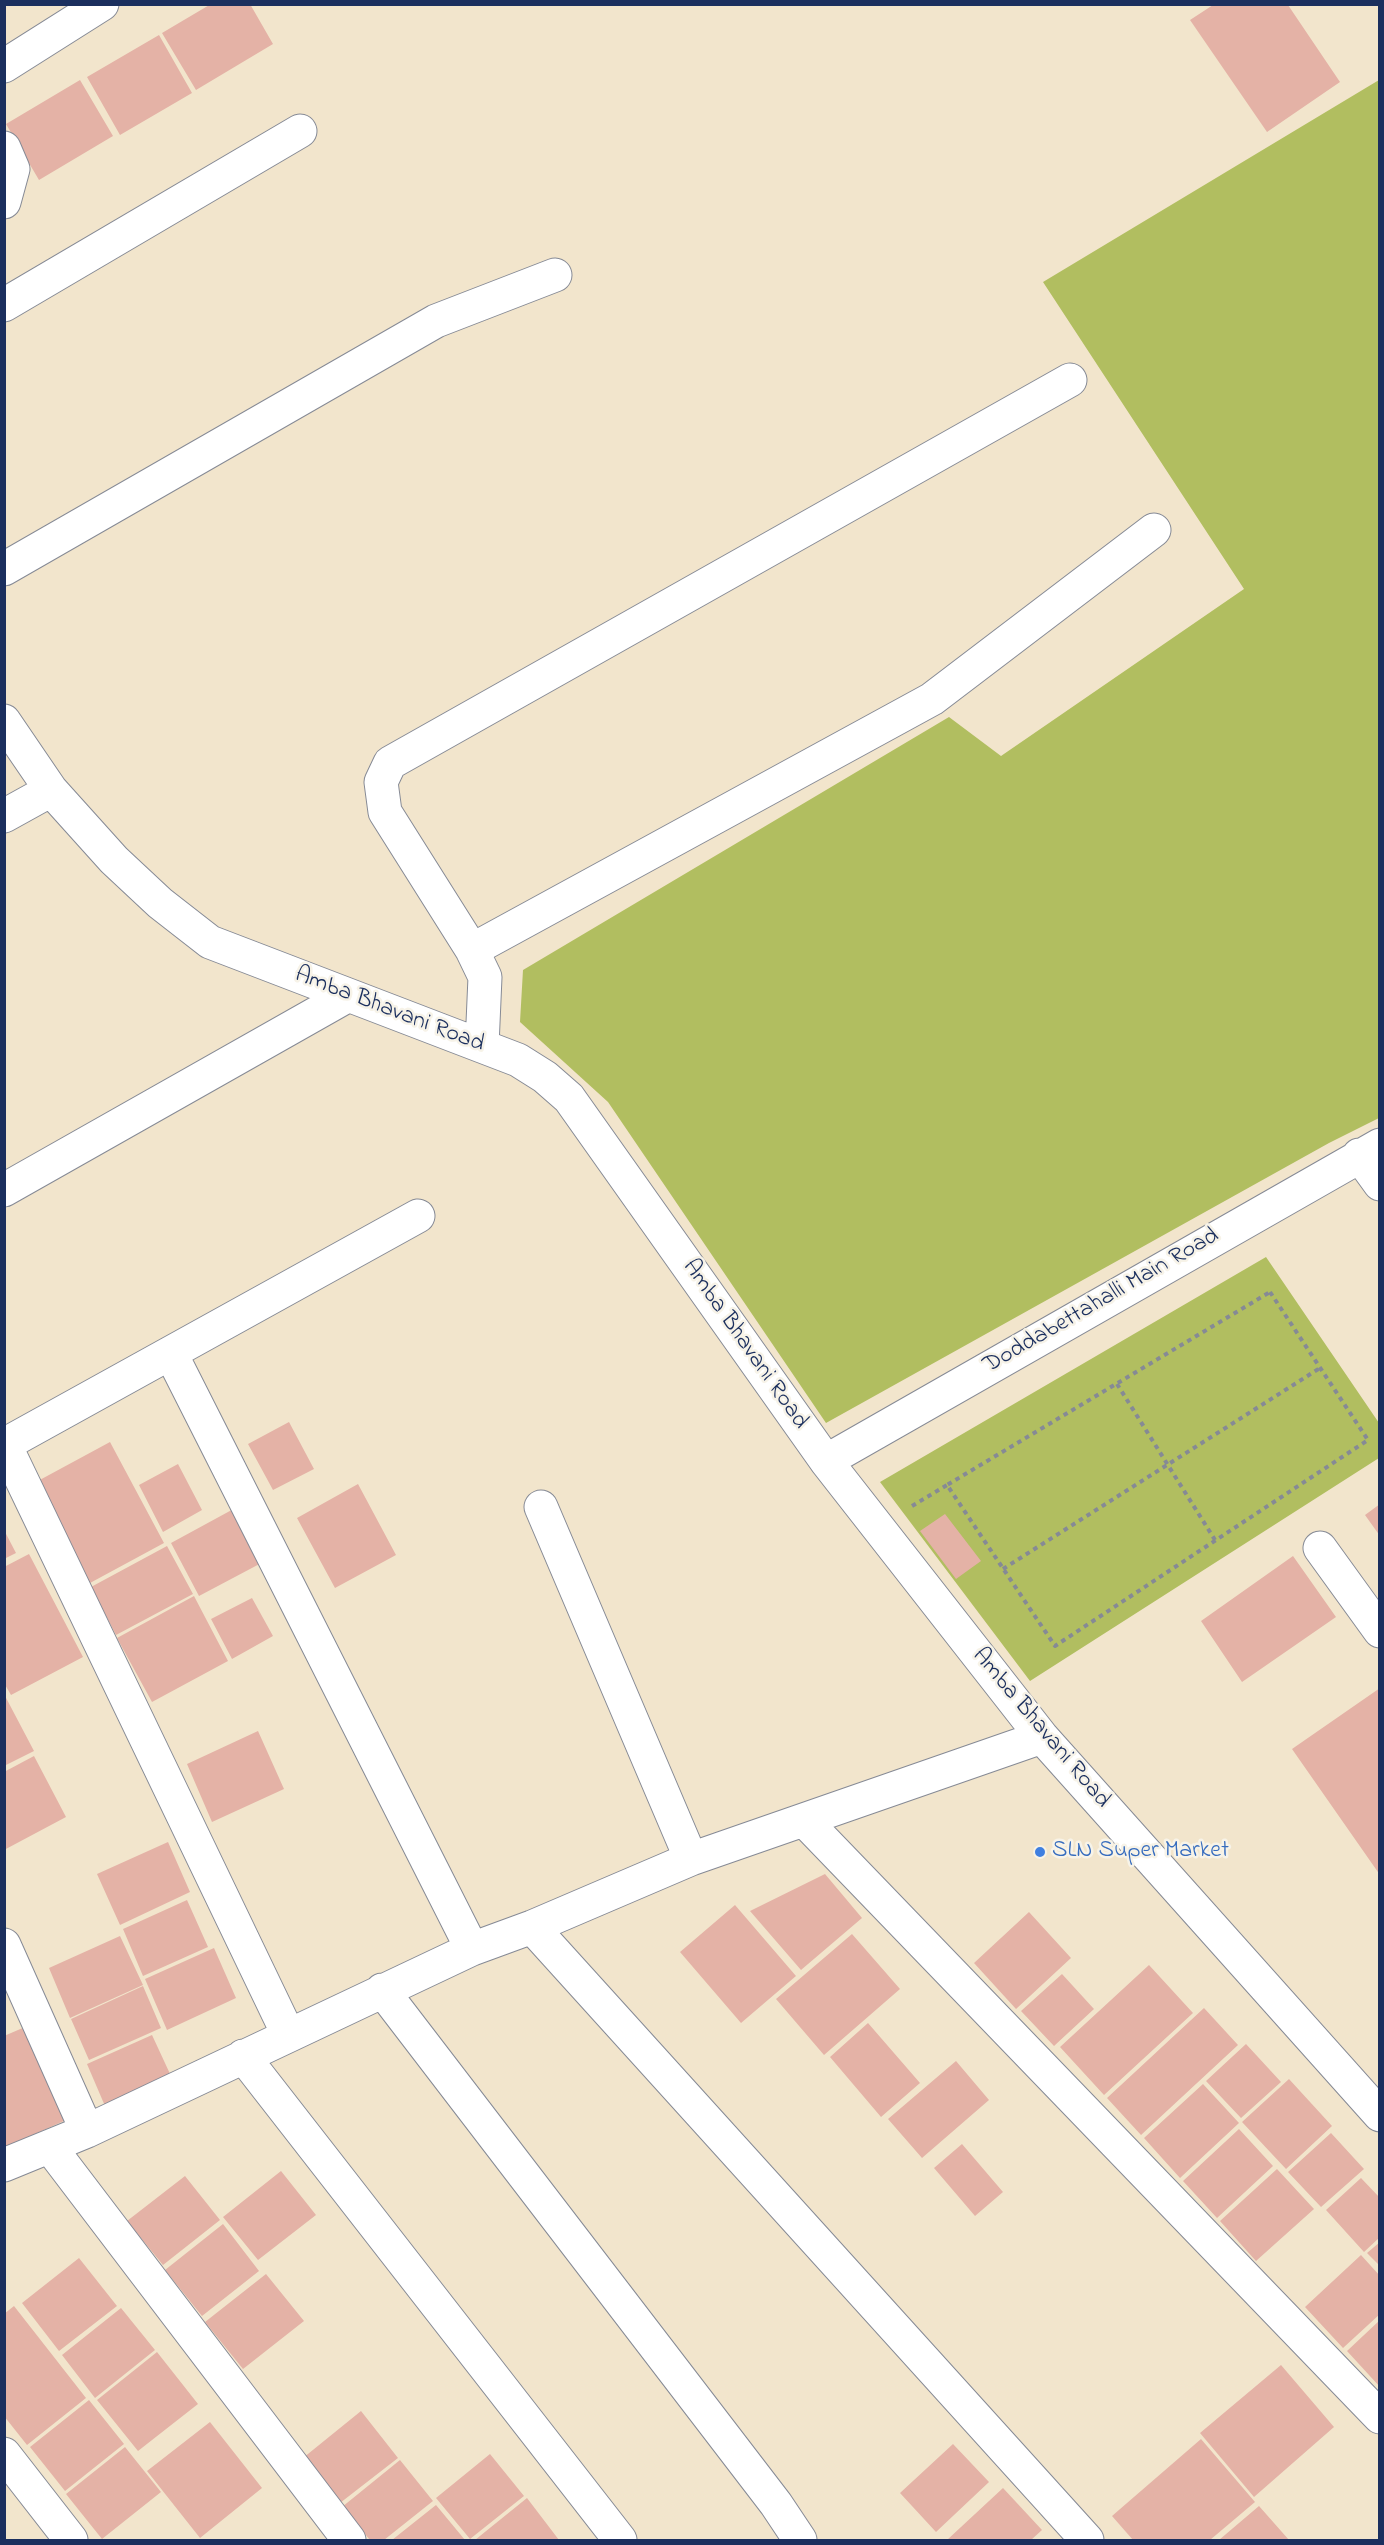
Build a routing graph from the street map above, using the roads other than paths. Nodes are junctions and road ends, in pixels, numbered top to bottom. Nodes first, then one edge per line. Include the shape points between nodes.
1 (102, 4) edge
2 (4, 66) edge
3 (300, 131) dead end
4 (4, 148) edge
5 (4, 202) edge
6 (555, 275) dead end
7 (4, 306) edge
8 (1070, 380) dead end
9 (1154, 530) dead end
10 (4, 569) edge
11 (4, 721) edge
12 (51, 790) junction
13 (4, 816) edge
14 (472, 950) junction
15 (347, 996) junction
16 (482, 1046) junction
17 (1369, 1150) edge
18 (1380, 1184) edge
19 (4, 1190) edge
20 (418, 1216) dead end
21 (171, 1354) junction
22 (5, 1445) edge
23 (826, 1461) junction
24 (541, 1507) dead end
25 (1320, 1548) dead end
26 (1380, 1631) edge
27 (1042, 1737) junction
28 (804, 1820) junction
29 (691, 1859) junction
30 (532, 1927) junction
31 (4, 1945) edge
32 (472, 1949) junction
33 (382, 1990) junction
34 (288, 2034) junction
35 (243, 2056) junction
36 (1380, 2115) edge
37 (87, 2131) junction
38 (50, 2147) junction
39 (4, 2165) edge
40 (1380, 2417) edge
41 (4, 2454) edge
42 (71, 2541) edge
43 (349, 2541) edge
44 (620, 2541) edge
45 (800, 2541) edge
46 (1087, 2541) edge

1 - 2 street
3 - 7 street
4 - 5 street via 13,169
6 - 10 street via 436,321
8 - 14 street via 390,763 381,782 385,812
9 - 14 street via 932,699
11 - 12 street, Amba Bhavani Road
12 - 13 street
12 - 15 street, Amba Bhavani Road via 114,860 210,942
14 - 16 street via 485,977
15 - 16 street, Amba Bhavani Road
15 - 19 street
16 - 23 street, Amba Bhavani Road via 518,1060 569,1098
17 - 18 street
17 - 23 street, Doddabettahalli Main Road
20 - 21 street
21 - 22 street
21 - 32 street
22 - 34 street
23 - 27 street, Amba Bhavani Road
24 - 29 street
25 - 26 street
27 - 28 street
27 - 36 street, Amba Bhavani Road
28 - 29 street
28 - 40 street
29 - 30 street
30 - 32 street
30 - 46 street
31 - 37 street
32 - 33 street
33 - 34 street
33 - 45 street via 776,2504
34 - 35 street
35 - 37 street
35 - 44 street
37 - 38 street
38 - 39 street
38 - 43 street
41 - 42 street

